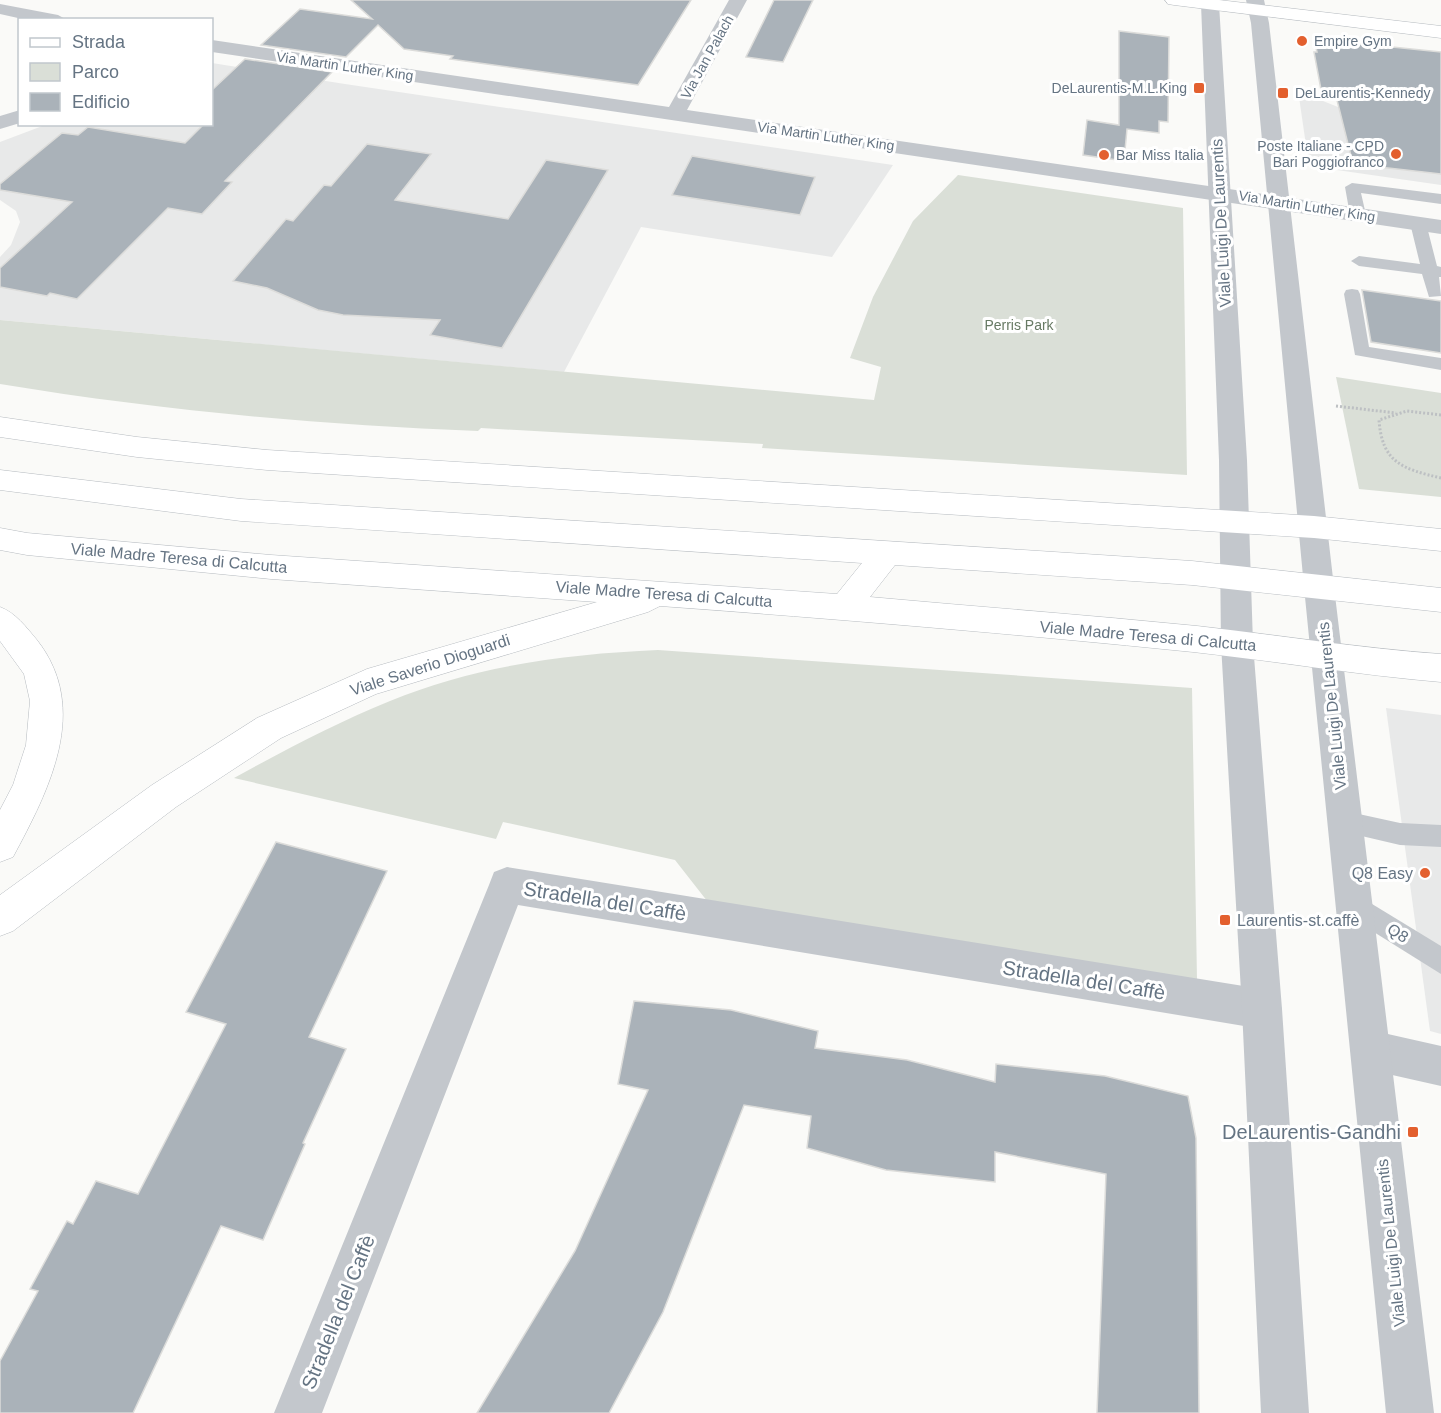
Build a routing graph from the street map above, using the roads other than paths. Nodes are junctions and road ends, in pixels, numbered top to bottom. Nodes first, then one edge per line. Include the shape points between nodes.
1 (738, 0) edge
2 (1174, 0) edge
3 (1210, 2) edge
4 (1257, 5) edge
5 (0, 9) edge
6 (47, 18) edge
7 (1441, 32) edge
8 (213, 46) edge
9 (675, 114) junction
10 (18, 117) edge
11 (0, 123) edge
12 (1220, 193) junction
13 (1441, 200) edge
14 (1280, 202) junction
15 (1358, 215) junction
16 (1418, 223) junction
17 (1441, 226) edge
18 (1359, 261) dead end
19 (1436, 272) edge
20 (1435, 293) dead end
21 (1352, 294) dead end
22 (1441, 364) edge
23 (0, 427) edge
24 (0, 480) edge
25 (1234, 523) junction
26 (1314, 527) junction
27 (0, 539) edge
28 (1441, 540) edge
29 (887, 553) junction
30 (1235, 577) junction
31 (1319, 587) junction
32 (670, 594) junction
33 (1441, 600) edge
34 (845, 607) junction
35 (0, 620) edge
36 (1237, 644) junction
37 (1327, 654) junction
38 (1441, 668) edge
39 (1345, 822) junction
40 (1441, 836) edge
41 (0, 846) edge
42 (1354, 904) junction
43 (0, 918) edge
44 (1441, 961) edge
45 (1262, 1009) junction
46 (1370, 1050) junction
47 (1441, 1066) edge
48 (298, 1413) edge
49 (1285, 1413) edge
50 (1410, 1413) edge

1 - 9 street, Via Jan Palach
2 - 3 main road
3 - 4 main road
3 - 12 street, Viale Luigi De Laurentis
4 - 7 main road
4 - 14 street, Viale Luigi De Laurentis
5 - 6 street
8 - 9 street, Via Martin Luther King
9 - 12 street, Via Martin Luther King
10 - 11 street
12 - 14 street, Via Martin Luther King
12 - 25 street, Viale Luigi De Laurentis
13 - 15 lane via 1352,187
14 - 15 street, Via Martin Luther King
14 - 26 street, Viale Luigi De Laurentis
15 - 16 street, Via Martin Luther King
16 - 17 street, Via Martin Luther King
16 - 19 lane
18 - 19 lane
19 - 20 lane
21 - 22 lane via 1361,351
23 - 25 main road via 137,447 267,460
24 - 29 main road via 241,510
25 - 26 main road
25 - 30 street, Viale Luigi De Laurentis
26 - 28 main road
26 - 31 street, Viale Luigi De Laurentis
27 - 32 main road, Viale Madre Teresa di Calcutta via 271,567
29 - 30 main road
29 - 34 main road
30 - 31 main road
30 - 36 street, Viale Luigi De Laurentis
31 - 33 main road
31 - 37 street, Viale Luigi De Laurentis
32 - 34 main road, Viale Madre Teresa di Calcutta
32 - 43 main road, Viale Saverio Dioguardi via 367,683 269,728 165,796
34 - 36 main road, Viale Madre Teresa di Calcutta
35 - 41 main road via 20,641 43,678 47,715 39,758 25,800
36 - 37 main road, Viale Madre Teresa di Calcutta
36 - 45 street, Viale Luigi De Laurentis
37 - 38 main road, Viale Madre Teresa di Calcutta
37 - 39 street, Viale Luigi De Laurentis
39 - 40 lane via 1400,834
39 - 42 street, Viale Luigi De Laurentis
42 - 44 lane, Q8
42 - 46 street, Viale Luigi De Laurentis
45 - 48 street, Stradella del Caffè via 507,885
45 - 49 street, Viale Luigi De Laurentis
46 - 47 street
46 - 50 street, Viale Luigi De Laurentis

